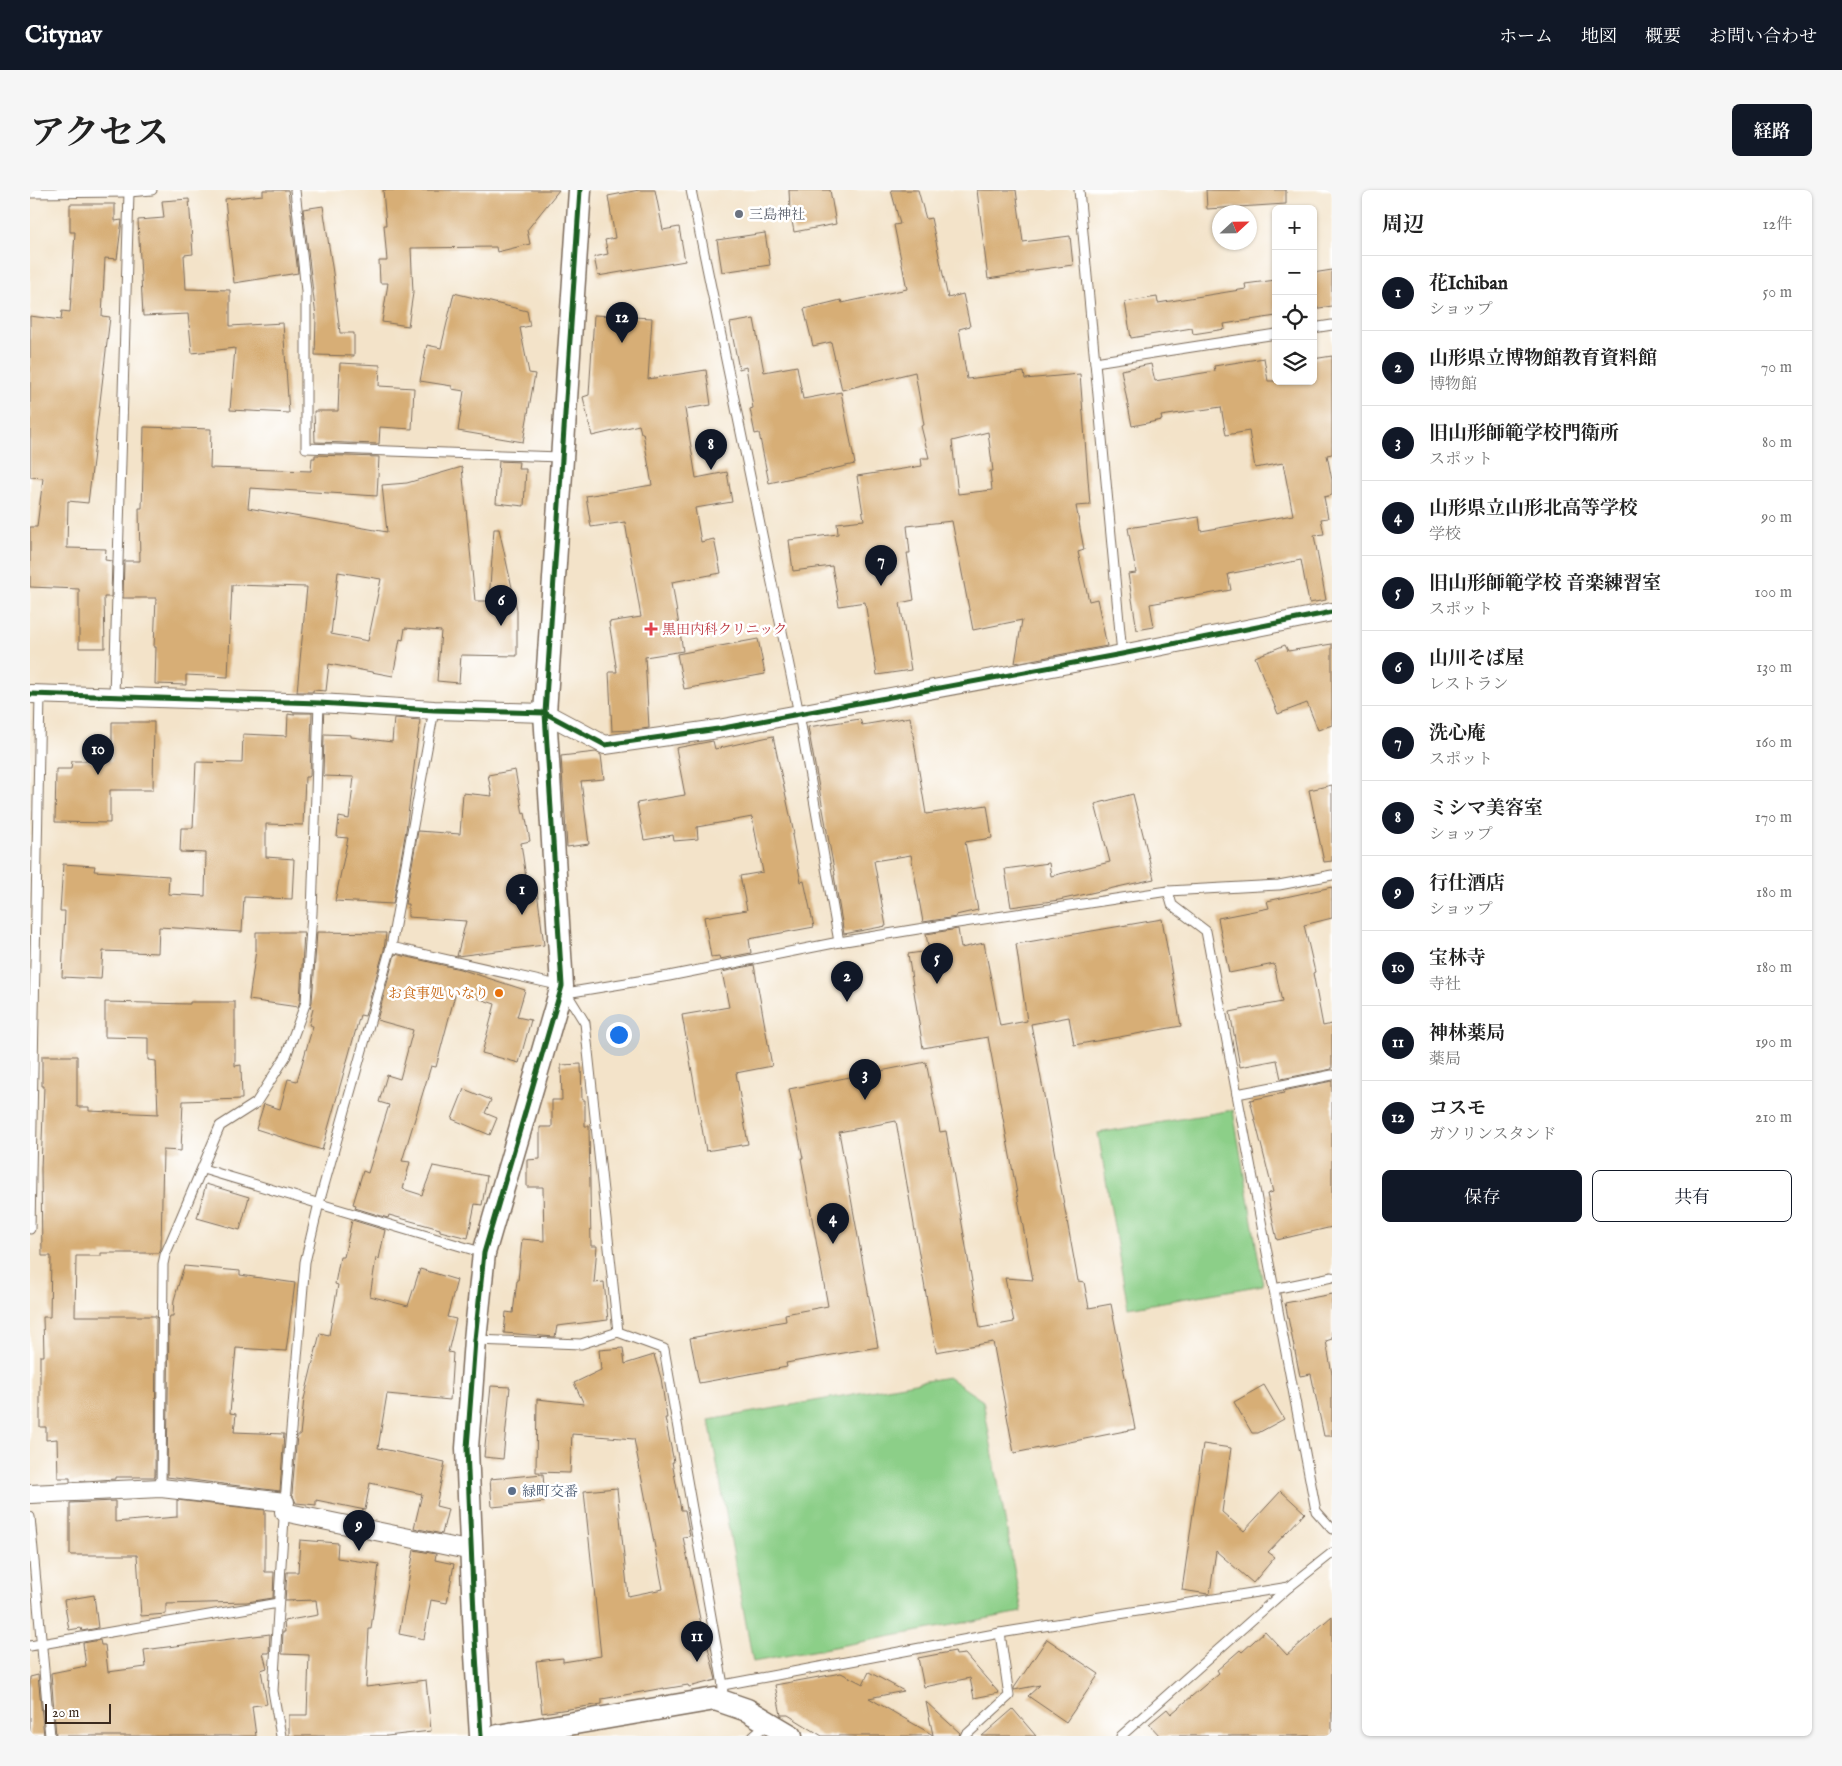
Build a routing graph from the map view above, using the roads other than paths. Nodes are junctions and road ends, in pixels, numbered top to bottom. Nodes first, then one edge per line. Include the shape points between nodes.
1 (152, 190) edge
2 (295, 190) edge
3 (580, 190) edge
4 (691, 190) edge
5 (1079, 190) edge
6 (118, 191) edge
7 (128, 192) junction
8 (30, 193) edge
9 (1332, 325) edge
10 (1317, 327) edge
11 (1272, 335) edge
12 (1095, 362) junction
13 (561, 457) junction
14 (1332, 612) edge
15 (1122, 654) junction
16 (35, 694) edge
17 (114, 696) junction
18 (319, 703) junction
19 (434, 710) junction
20 (545, 713) junction
21 (799, 714) junction
22 (1332, 875) edge
23 (1168, 891) junction
24 (839, 942) junction
25 (391, 947) junction
26 (564, 989) junction
27 (1332, 1075) edge
28 (1237, 1094) junction
29 (203, 1169) junction
30 (319, 1203) junction
31 (30, 1229) edge
32 (484, 1253) junction
33 (1332, 1277) edge
34 (1274, 1289) junction
35 (618, 1332) junction
36 (474, 1340) junction
37 (161, 1488) junction
38 (30, 1494) edge
39 (284, 1507) junction
40 (30, 1517) edge
41 (1332, 1529) edge
42 (472, 1551) junction
43 (1332, 1553) edge
44 (1289, 1588) junction
45 (278, 1603) junction
46 (1000, 1634) junction
47 (42, 1644) junction
48 (30, 1646) edge
49 (722, 1693) junction
50 (761, 1729) edge
51 (50, 1736) edge
52 (281, 1736) edge
53 (481, 1736) edge
54 (498, 1736) edge
55 (791, 1736) edge
56 (965, 1736) edge
57 (1121, 1736) edge

1 - 7 lane
2 - 13 lane via 306,291 306,448
3 - 13 street
4 - 21 lane
5 - 12 lane
6 - 7 lane
6 - 8 lane
7 - 17 lane
9 - 10 lane
11 - 12 lane
12 - 15 lane
13 - 20 street
14 - 15 street
15 - 21 street
16 - 17 street
16 - 31 lane
17 - 18 street
18 - 19 street
18 - 29 lane via 306,1002 286,1056 256,1103 220,1126
19 - 20 street
19 - 25 lane
20 - 21 street via 605,744
20 - 26 street
21 - 24 lane
22 - 23 lane via 1279,885
23 - 24 lane
23 - 28 lane via 1172,906 1206,931
24 - 26 lane via 669,976
25 - 26 lane
25 - 30 lane
26 - 32 street
26 - 35 lane via 585,1023
27 - 28 lane
28 - 34 lane
29 - 30 lane
29 - 37 lane via 163,1264
30 - 32 lane
30 - 39 lane via 305,1262
32 - 36 street
33 - 34 lane
34 - 41 lane via 1316,1511
35 - 36 lane via 581,1344
35 - 49 lane via 664,1349
36 - 42 street via 467,1448
37 - 38 street
37 - 39 street
39 - 42 street
39 - 45 lane
40 - 47 lane
42 - 53 street
43 - 44 lane
44 - 46 lane
44 - 57 lane
45 - 47 lane
45 - 52 lane via 273,1691
46 - 49 lane
46 - 56 lane via 1009,1696
47 - 48 lane
47 - 51 lane
49 - 50 street via 747,1710
49 - 54 street via 715,1699
50 - 55 street

